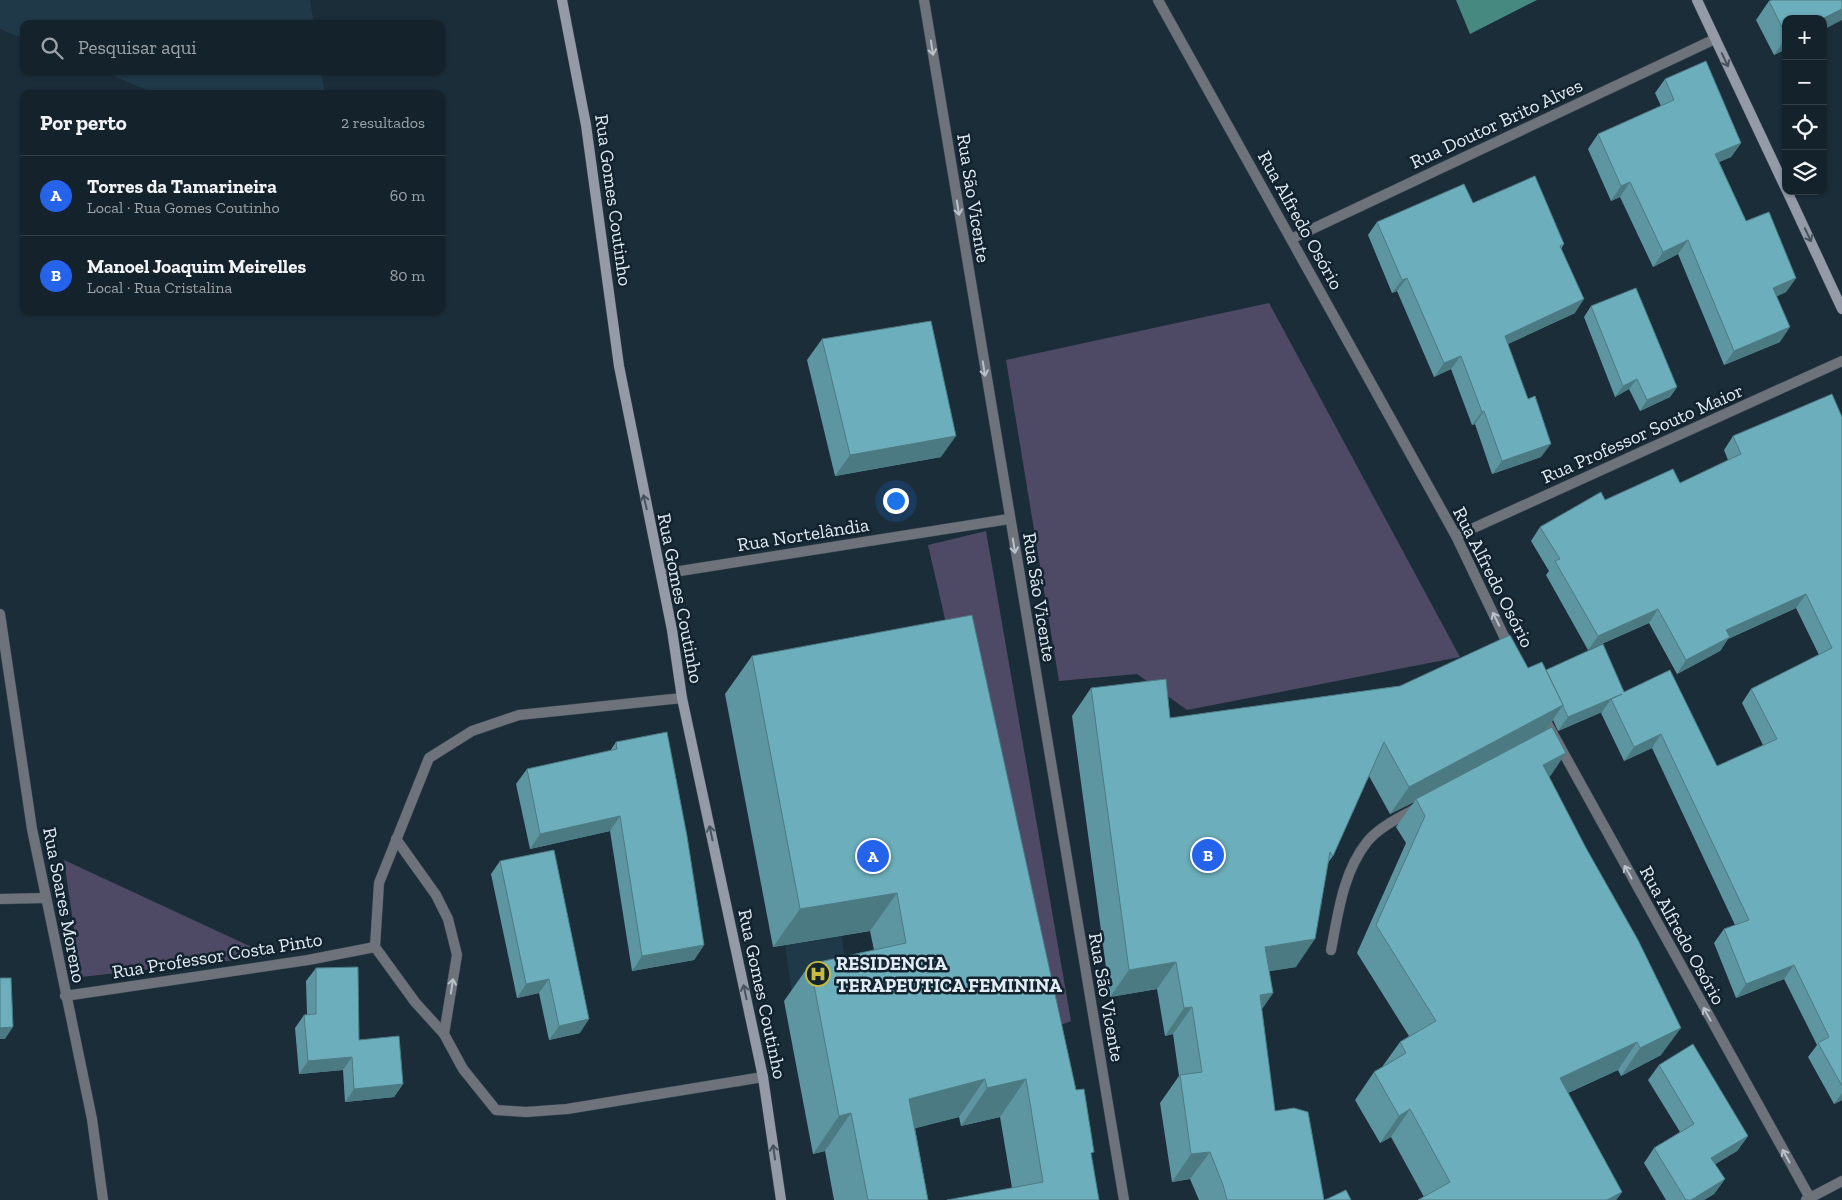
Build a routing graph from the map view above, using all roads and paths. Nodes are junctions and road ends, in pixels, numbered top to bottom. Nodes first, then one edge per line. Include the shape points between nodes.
1 (562, 0) edge
2 (924, 0) edge
3 (1158, 0) edge
4 (1697, 0) edge
5 (1715, 39) junction
6 (1782, 181) edge
7 (1788, 195) edge
8 (1292, 239) junction
9 (1842, 309) edge
10 (1842, 361) edge
11 (1009, 519) junction
12 (1456, 536) junction
13 (661, 574) junction
14 (0, 614) edge
15 (1515, 658) edge
16 (682, 698) junction
17 (1540, 710) edge
18 (1422, 806) edge
19 (396, 839) junction
20 (45, 898) junction
21 (0, 899) edge
22 (375, 947) junction
23 (1331, 950) dead end
24 (65, 996) junction
25 (444, 1034) junction
26 (763, 1077) junction
27 (1842, 1180) edge
28 (1808, 1199) edge
29 (103, 1200) edge
30 (781, 1200) edge
31 (1124, 1200) edge

13 -> 1 street, Rua Gomes Coutinho via 619,366 586,125
2 -> 11 street, Rua São Vicente
3 - 8 street, Rua Alfredo Osório
4 - 5 street
5 -> 6 street
5 - 8 street, Rua Doutor Brito Alves
7 -> 9 street
8 - 12 street, Rua Alfredo Osório
10 - 12 street, Rua Professor Souto Maior
11 - 13 street, Rua Nortelândia
11 -> 31 street, Rua São Vicente
15 -> 12 street, Rua Alfredo Osório
13 - 16 street, Rua Gomes Coutinho
14 - 20 street, Rua Soares Moreno
16 - 19 street via 519,715 472,731 429,758
26 -> 16 street, Rua Gomes Coutinho
28 -> 17 street, Rua Alfredo Osório via 1549,739
18 - 23 street via 1385,827 1368,841 1354,862 1341,897
19 - 22 street via 379,883
25 -> 19 street via 457,956 448,919 436,895
20 - 21 street
20 - 24 street, Rua Soares Moreno
22 - 24 street, Rua Professor Costa Pinto
22 - 25 street via 415,1002
24 - 29 street, Rua Soares Moreno via 92,1119
25 - 26 street via 463,1069 496,1110 560,1110
30 -> 26 street, Rua Gomes Coutinho
27 - 28 street

